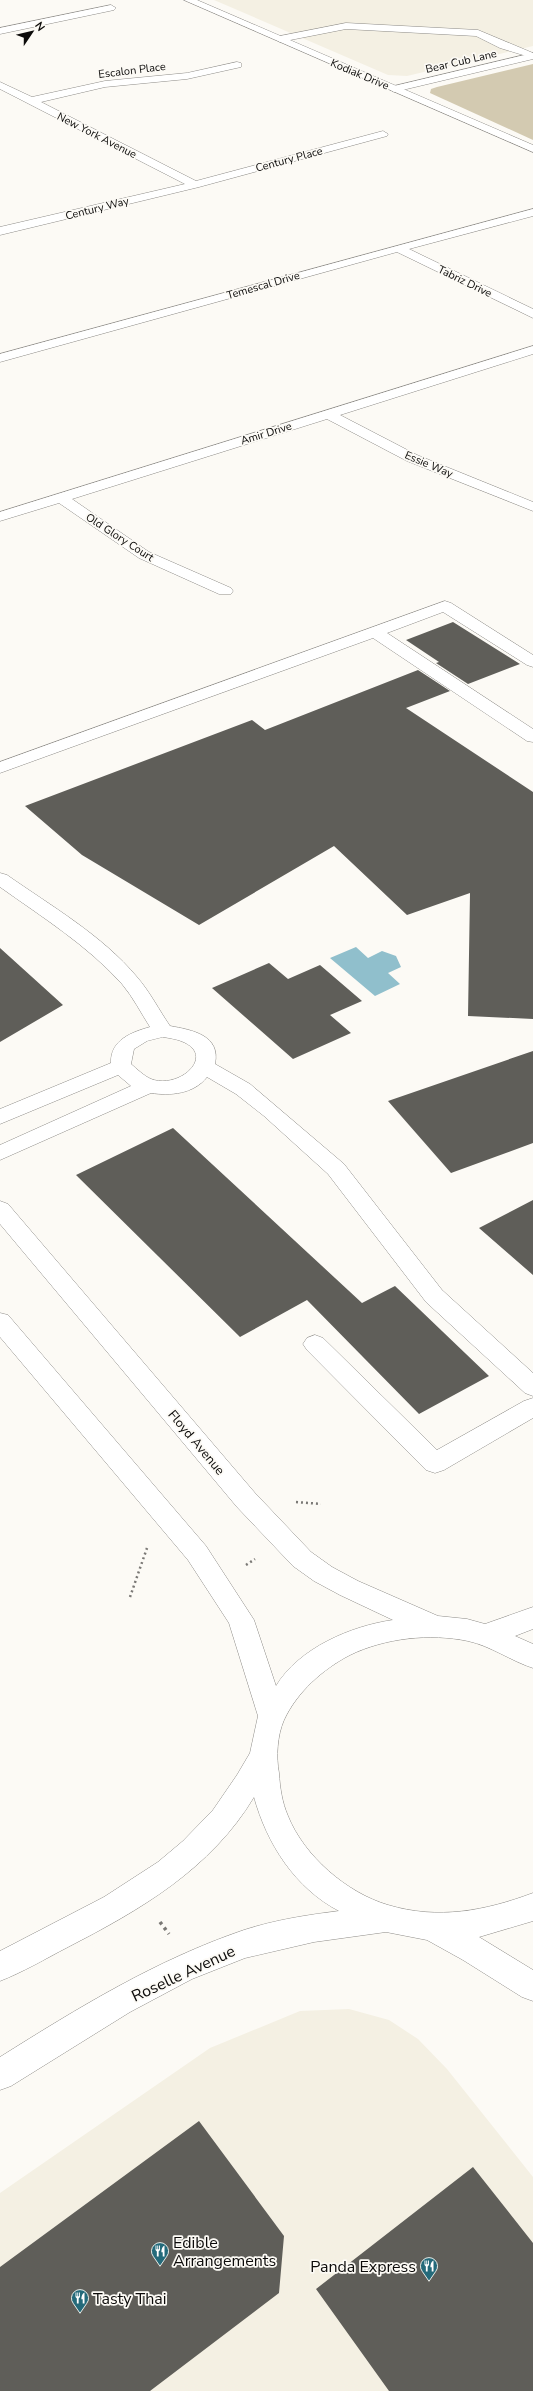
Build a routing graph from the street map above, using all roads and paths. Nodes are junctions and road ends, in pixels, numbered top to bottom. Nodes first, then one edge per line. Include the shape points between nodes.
1 (189, 0) edge
2 (110, 8) dead end
3 (0, 31) edge
4 (280, 40) junction
5 (532, 56) edge
6 (237, 65) dead end
7 (0, 85) edge
8 (394, 89) junction
9 (30, 101) junction
10 (382, 134) dead end
11 (532, 149) edge
12 (195, 184) junction
13 (531, 212) edge
14 (0, 232) edge
15 (398, 248) junction
16 (533, 314) edge
17 (533, 350) edge
18 (0, 358) edge
19 (328, 414) junction
20 (61, 498) junction
21 (533, 507) edge
22 (0, 517) edge
23 (225, 591) dead end
24 (374, 631) junction
25 (533, 662) edge
26 (533, 737) edge
27 (0, 768) edge
28 (0, 880) edge
29 (163, 1031) junction
30 (121, 1066) junction
31 (206, 1068) junction
32 (149, 1086) junction
33 (0, 1117) edge
34 (0, 1153) edge
35 (0, 1209) edge
36 (0, 1321) edge
37 (315, 1344) dead end
38 (533, 1387) edge
39 (533, 1407) edge
40 (160, 1510) junction
41 (260, 1556) dead end
42 (246, 1564) dead end
43 (130, 1597) dead end
44 (533, 1618) edge
45 (434, 1626) junction
46 (484, 1636) junction
47 (533, 1657) edge
48 (272, 1717) junction
49 (263, 1756) junction
50 (533, 1907) edge
51 (384, 1919) junction
52 (160, 1922) dead end
53 (432, 1928) junction
54 (170, 1934) dead end
55 (0, 1967) edge
56 (533, 1986) edge
57 (0, 2075) edge

1 - 4 street, Kodiak Drive
2 - 3 street
4 - 5 street via 346,26 478,33 503,46
4 - 8 street, Kodiak Drive
5 - 8 street, Bear Cub Lane
6 - 9 street, Escalon Place via 188,76 105,84
7 - 9 street, New York Avenue
8 - 11 street, Kodiak Drive
9 - 12 street, New York Avenue
10 - 12 street, Century Place
12 - 14 street, Century Way
13 - 15 street, Temescal Drive
15 - 16 street, Tabriz Drive
15 - 18 street, Temescal Drive
17 - 19 street, Amir Drive
19 - 20 street, Amir Drive
19 - 21 street, Essie Way via 412,458
20 - 22 street, Amir Drive
20 - 23 street, Old Glory Court via 144,555
24 - 25 street via 445,606
24 - 26 street
24 - 27 street
28 - 29 street via 65,924 99,952 130,981
29 - 30 street via 132,1040 123,1050
29 - 31 street via 180,1032 204,1046 208,1057
30 - 32 street via 136,1080
30 - 33 street
31 - 32 street via 197,1078 183,1084
31 - 38 street via 243,1089 336,1169 434,1296
32 - 34 street
35 - 45 street, Floyd Avenue via 246,1500 302,1559 349,1588
36 - 40 street
37 - 39 street via 436,1463
40 - 43 path
40 - 48 street via 197,1553 241,1620
41 - 42 path
44 - 46 street
45 - 46 street via 469,1630
45 - 48 street via 406,1627 379,1632 352,1641 329,1653 308,1669 290,1688
46 - 47 street via 502,1641
48 - 49 street
49 - 51 street via 265,1788 274,1821 291,1852 316,1880 349,1902
49 - 55 street via 218,1826 168,1872 109,1912
50 - 53 street via 487,1924
51 - 53 street
51 - 57 street, Roselle Avenue via 284,1934 245,1944 208,1959 118,2004
52 - 54 path
53 - 56 street

